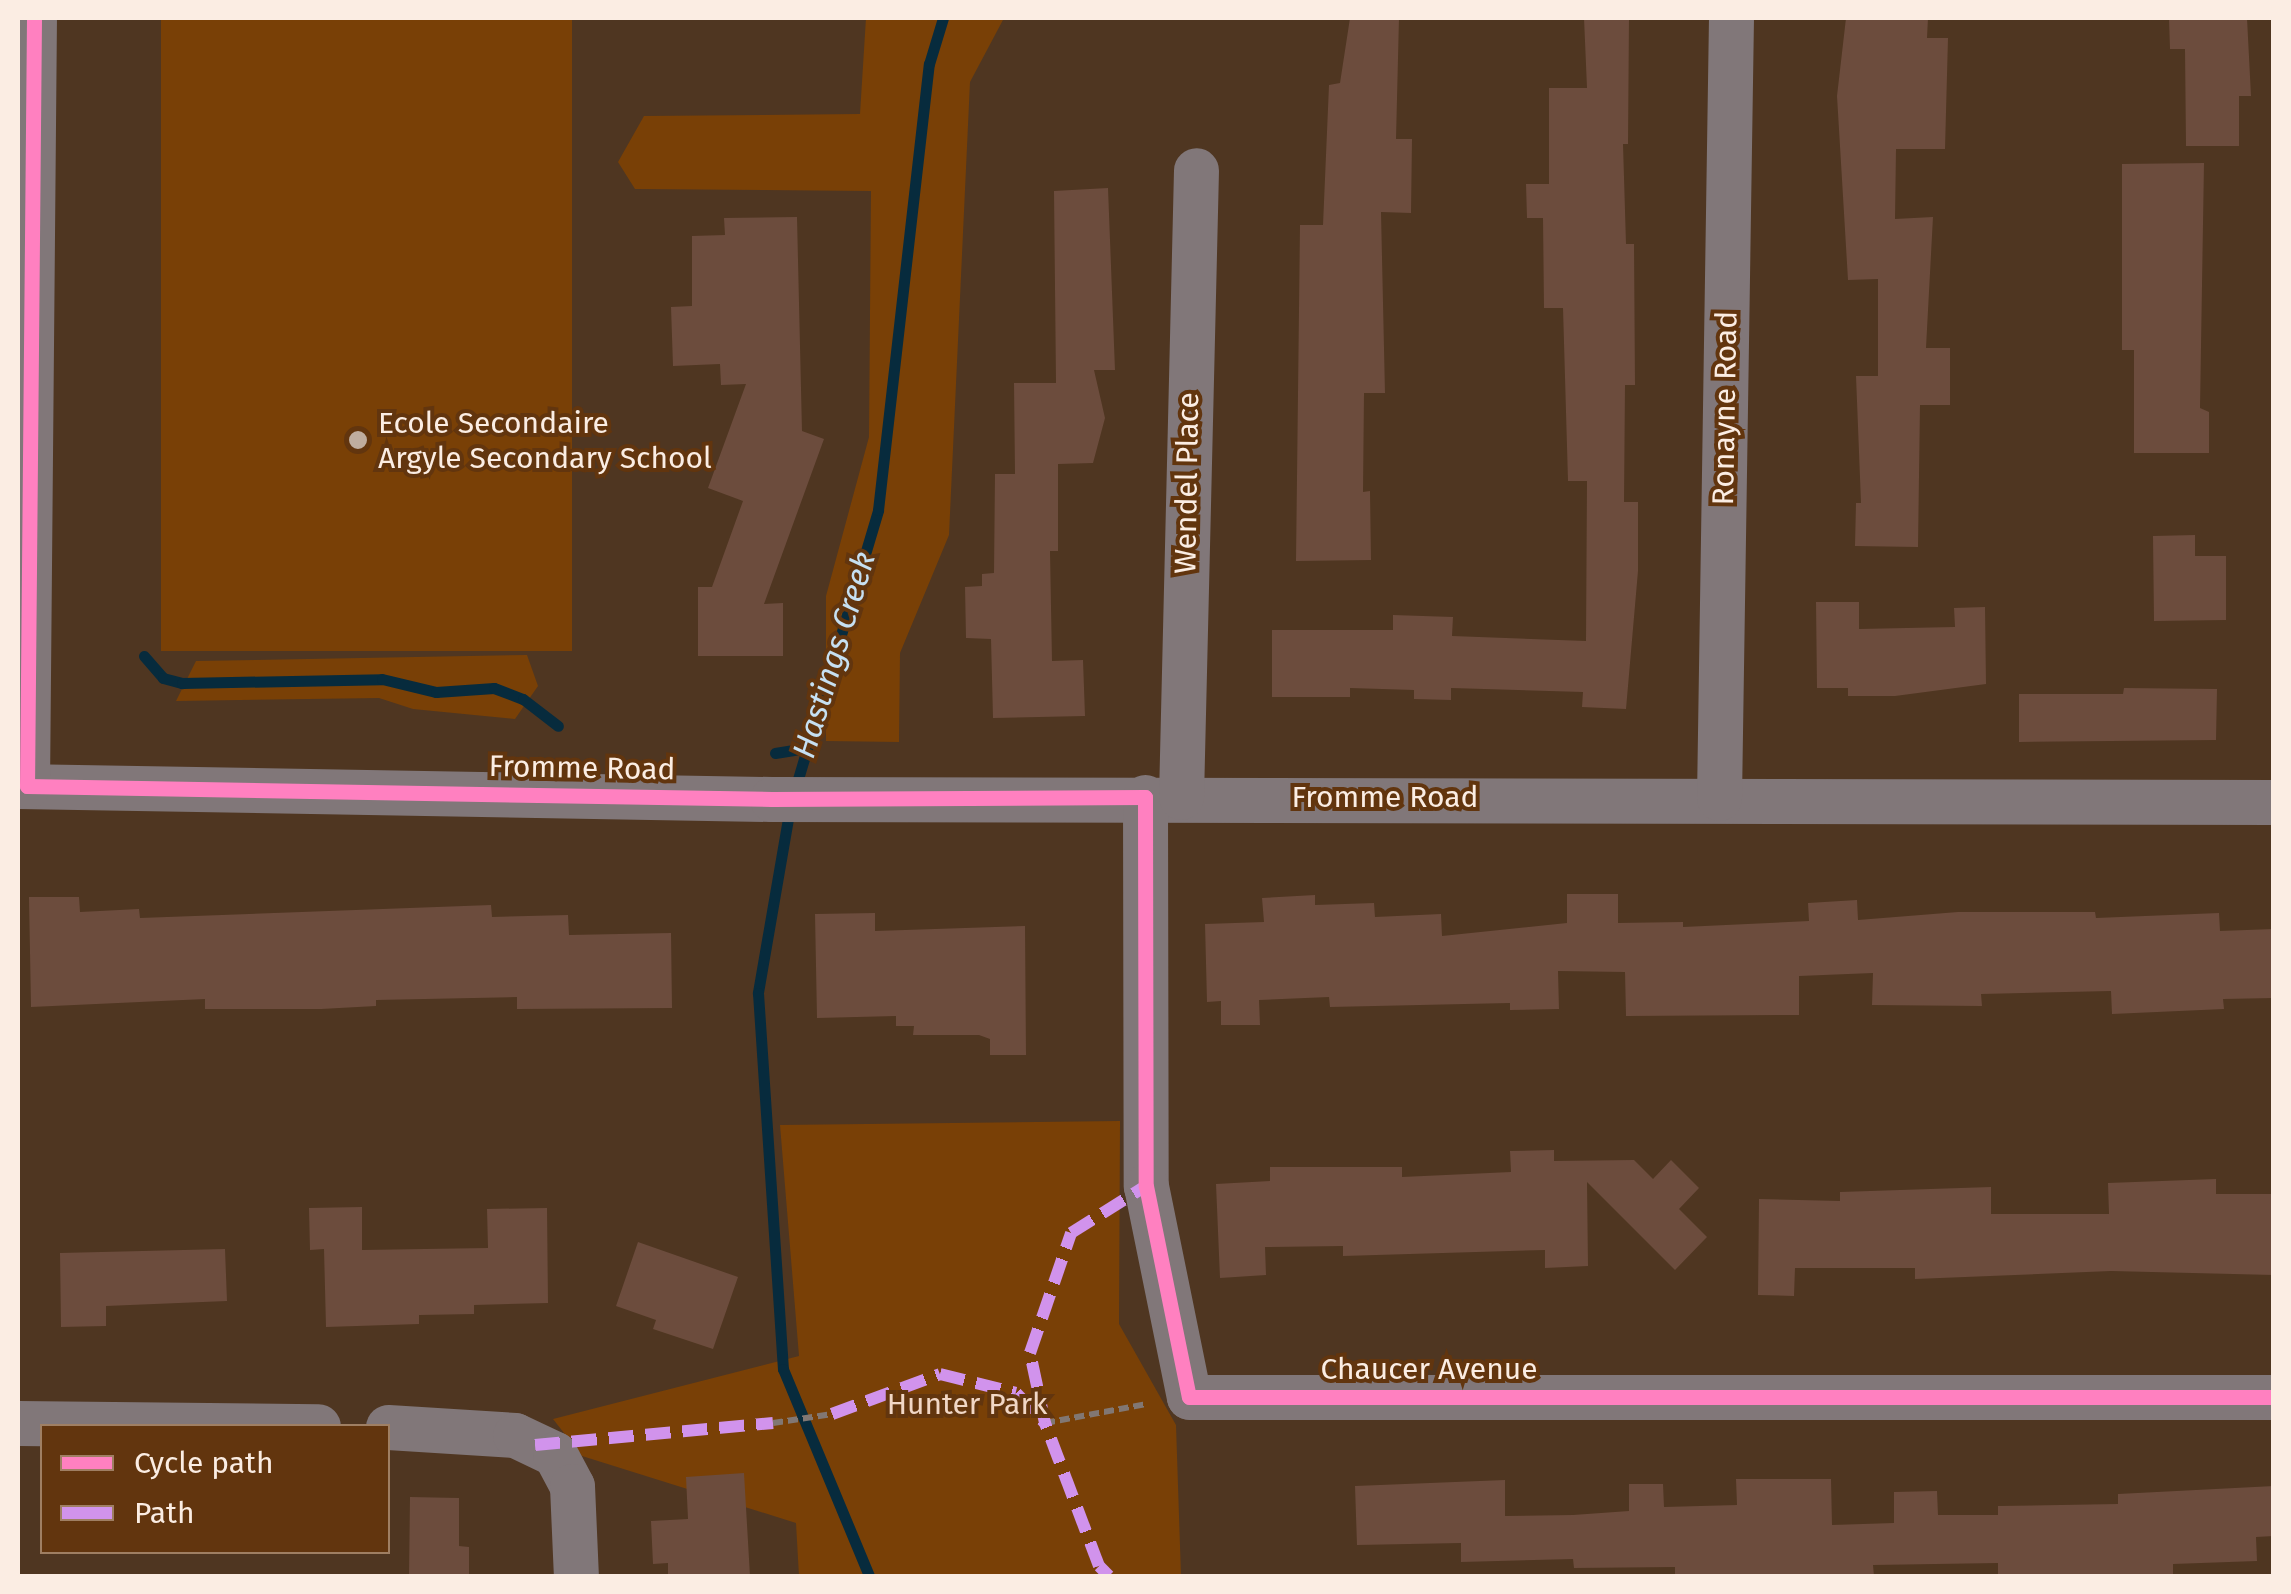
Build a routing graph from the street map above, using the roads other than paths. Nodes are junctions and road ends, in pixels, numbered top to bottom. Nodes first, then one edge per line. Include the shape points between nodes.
1 (34, 18) edge
2 (1731, 18) edge
3 (1196, 170) dead end
4 (22, 786) edge
5 (1163, 797) junction
6 (1719, 798) junction
7 (2274, 802) edge
8 (2274, 1396) edge
9 (18, 1423) edge
10 (118, 1424) edge
11 (390, 1427) edge
12 (576, 1576) edge

1 - 4 street
2 - 6 street, Ronayne Road
3 - 5 street, Wendel Place
4 - 5 street, Fromme Road via 772,799
5 - 6 street, Fromme Road
5 - 8 street, Chaucer Avenue via 1146,1186 1189,1396
6 - 7 street, Fromme Road
9 - 10 street
11 - 12 street via 515,1435 555,1454 572,1486

